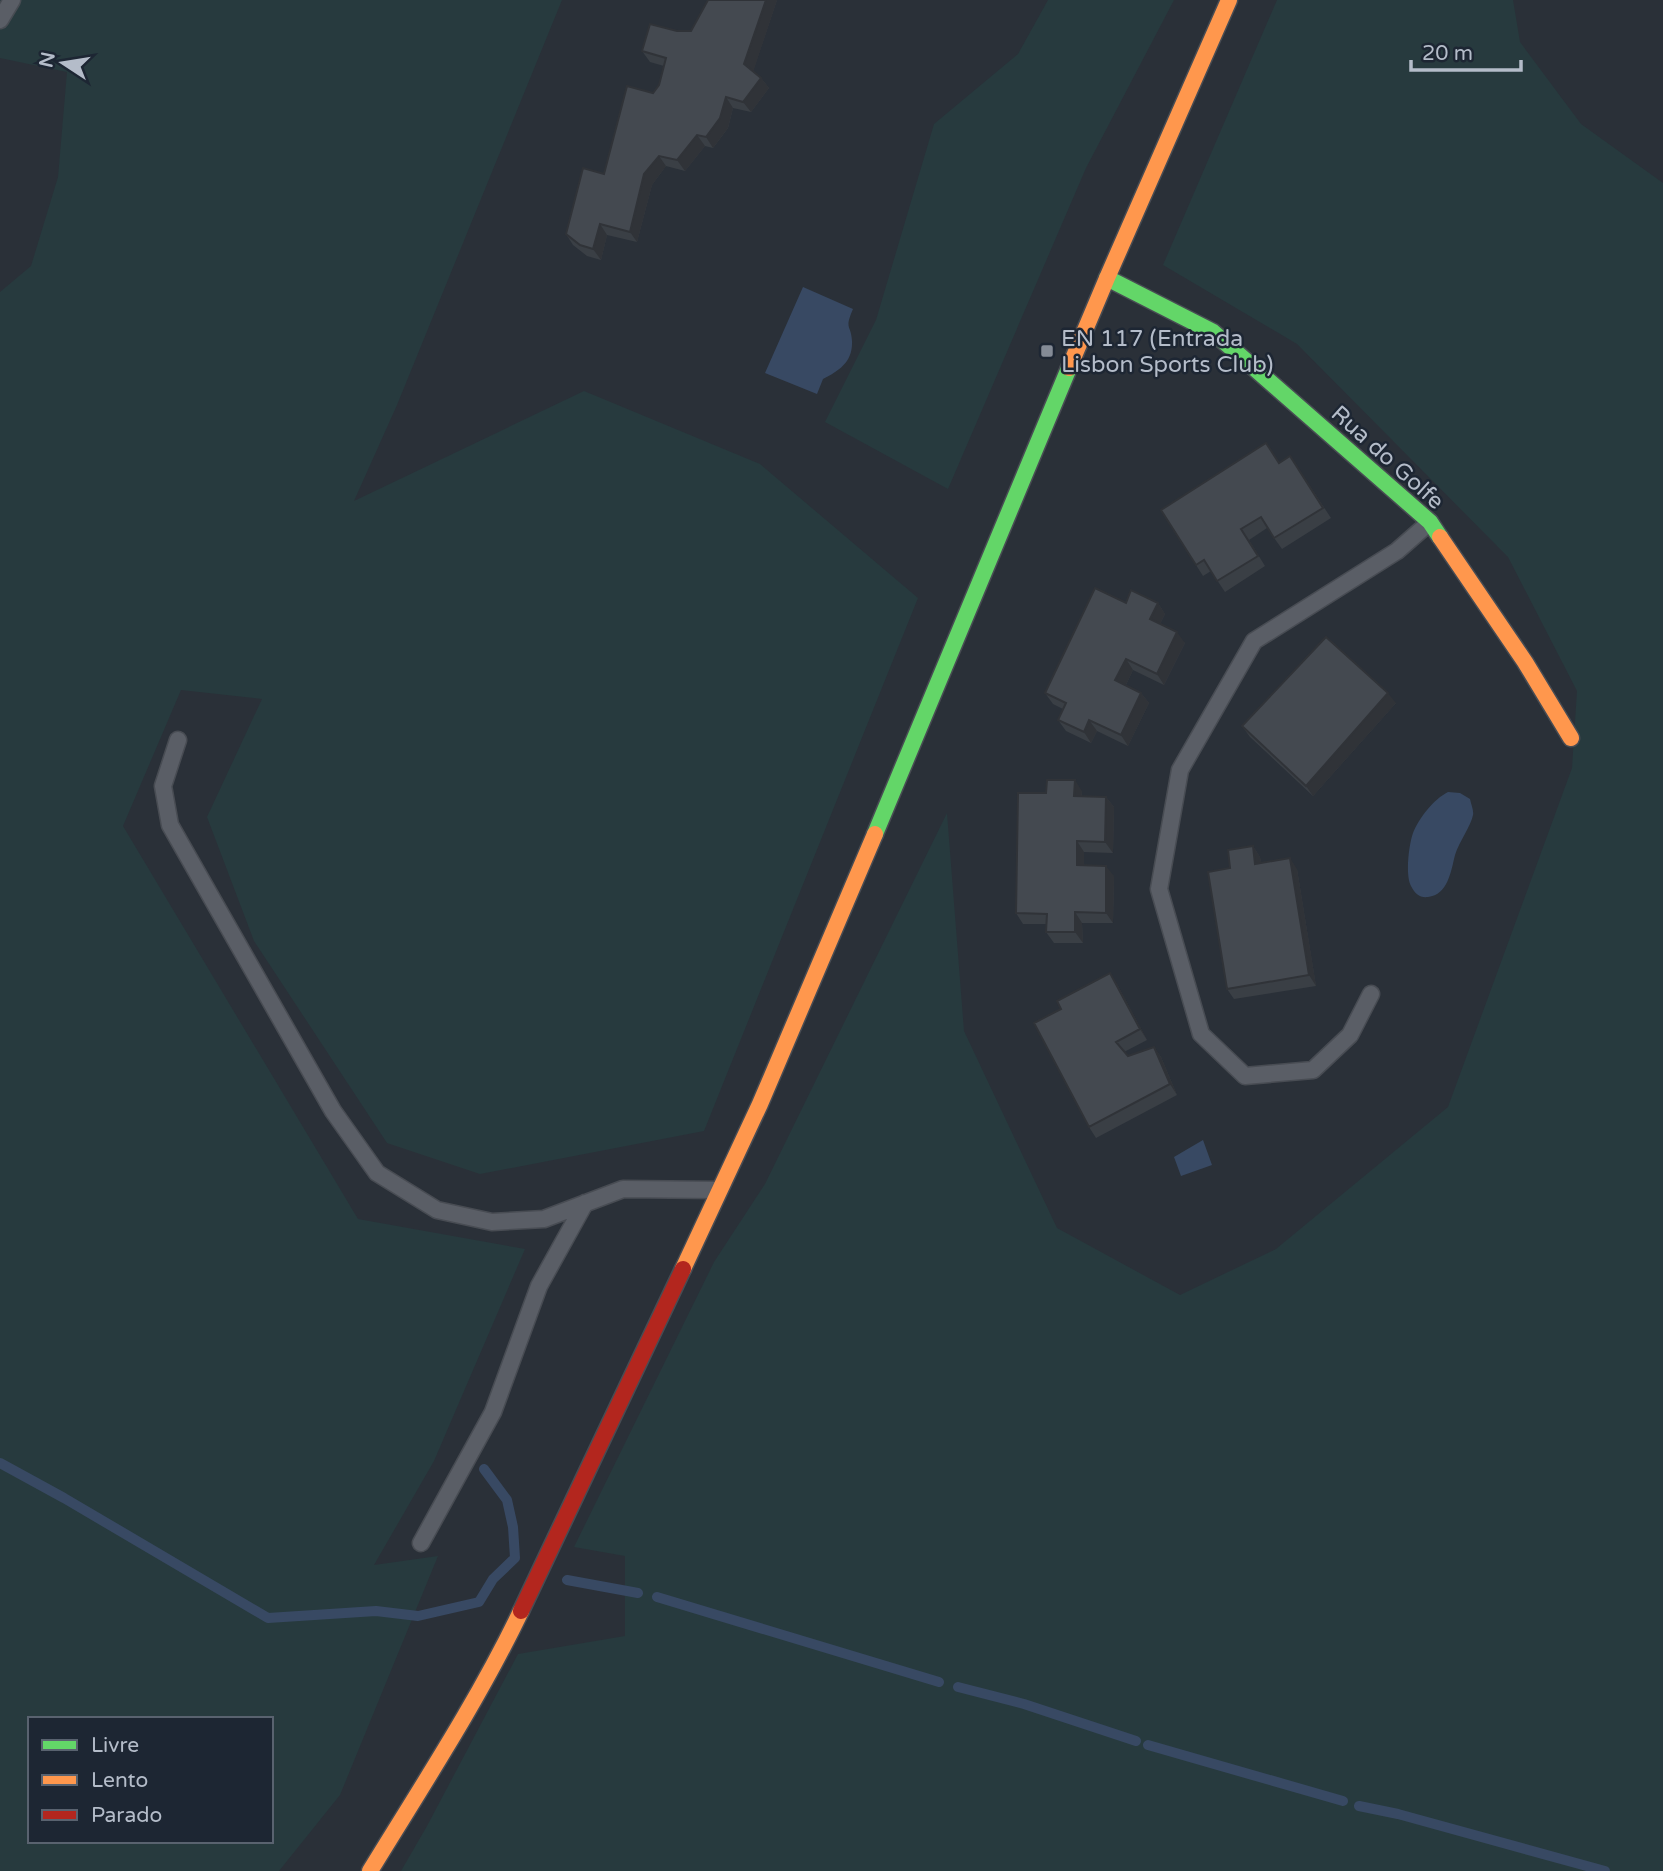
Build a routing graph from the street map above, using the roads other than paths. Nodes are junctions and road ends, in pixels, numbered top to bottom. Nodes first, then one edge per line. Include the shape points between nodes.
1 (12, 0) edge
2 (1228, 0) edge
3 (0, 20) edge
4 (1107, 278) junction
5 (1430, 522) junction
6 (1571, 738) dead end
7 (178, 740) dead end
8 (1371, 994) dead end
9 (720, 1190) junction
10 (585, 1203) junction
11 (421, 1543) dead end
12 (370, 1871) edge

1 - 3 lane
2 - 4 main road
4 - 5 main road, Rua do Golfe via 1213,332
4 - 9 main road via 884,813
5 - 6 main road, Rua do Golfe
5 - 8 lane via 1397,551 1254,642 1180,770 1159,889 1201,1034 1245,1076 1313,1070 1350,1035
7 - 10 lane via 163,786 170,825 333,1111 377,1173 437,1210 492,1222 544,1219
9 - 10 lane via 623,1189
9 - 12 main road via 505,1644
10 - 11 lane via 539,1286 493,1412

